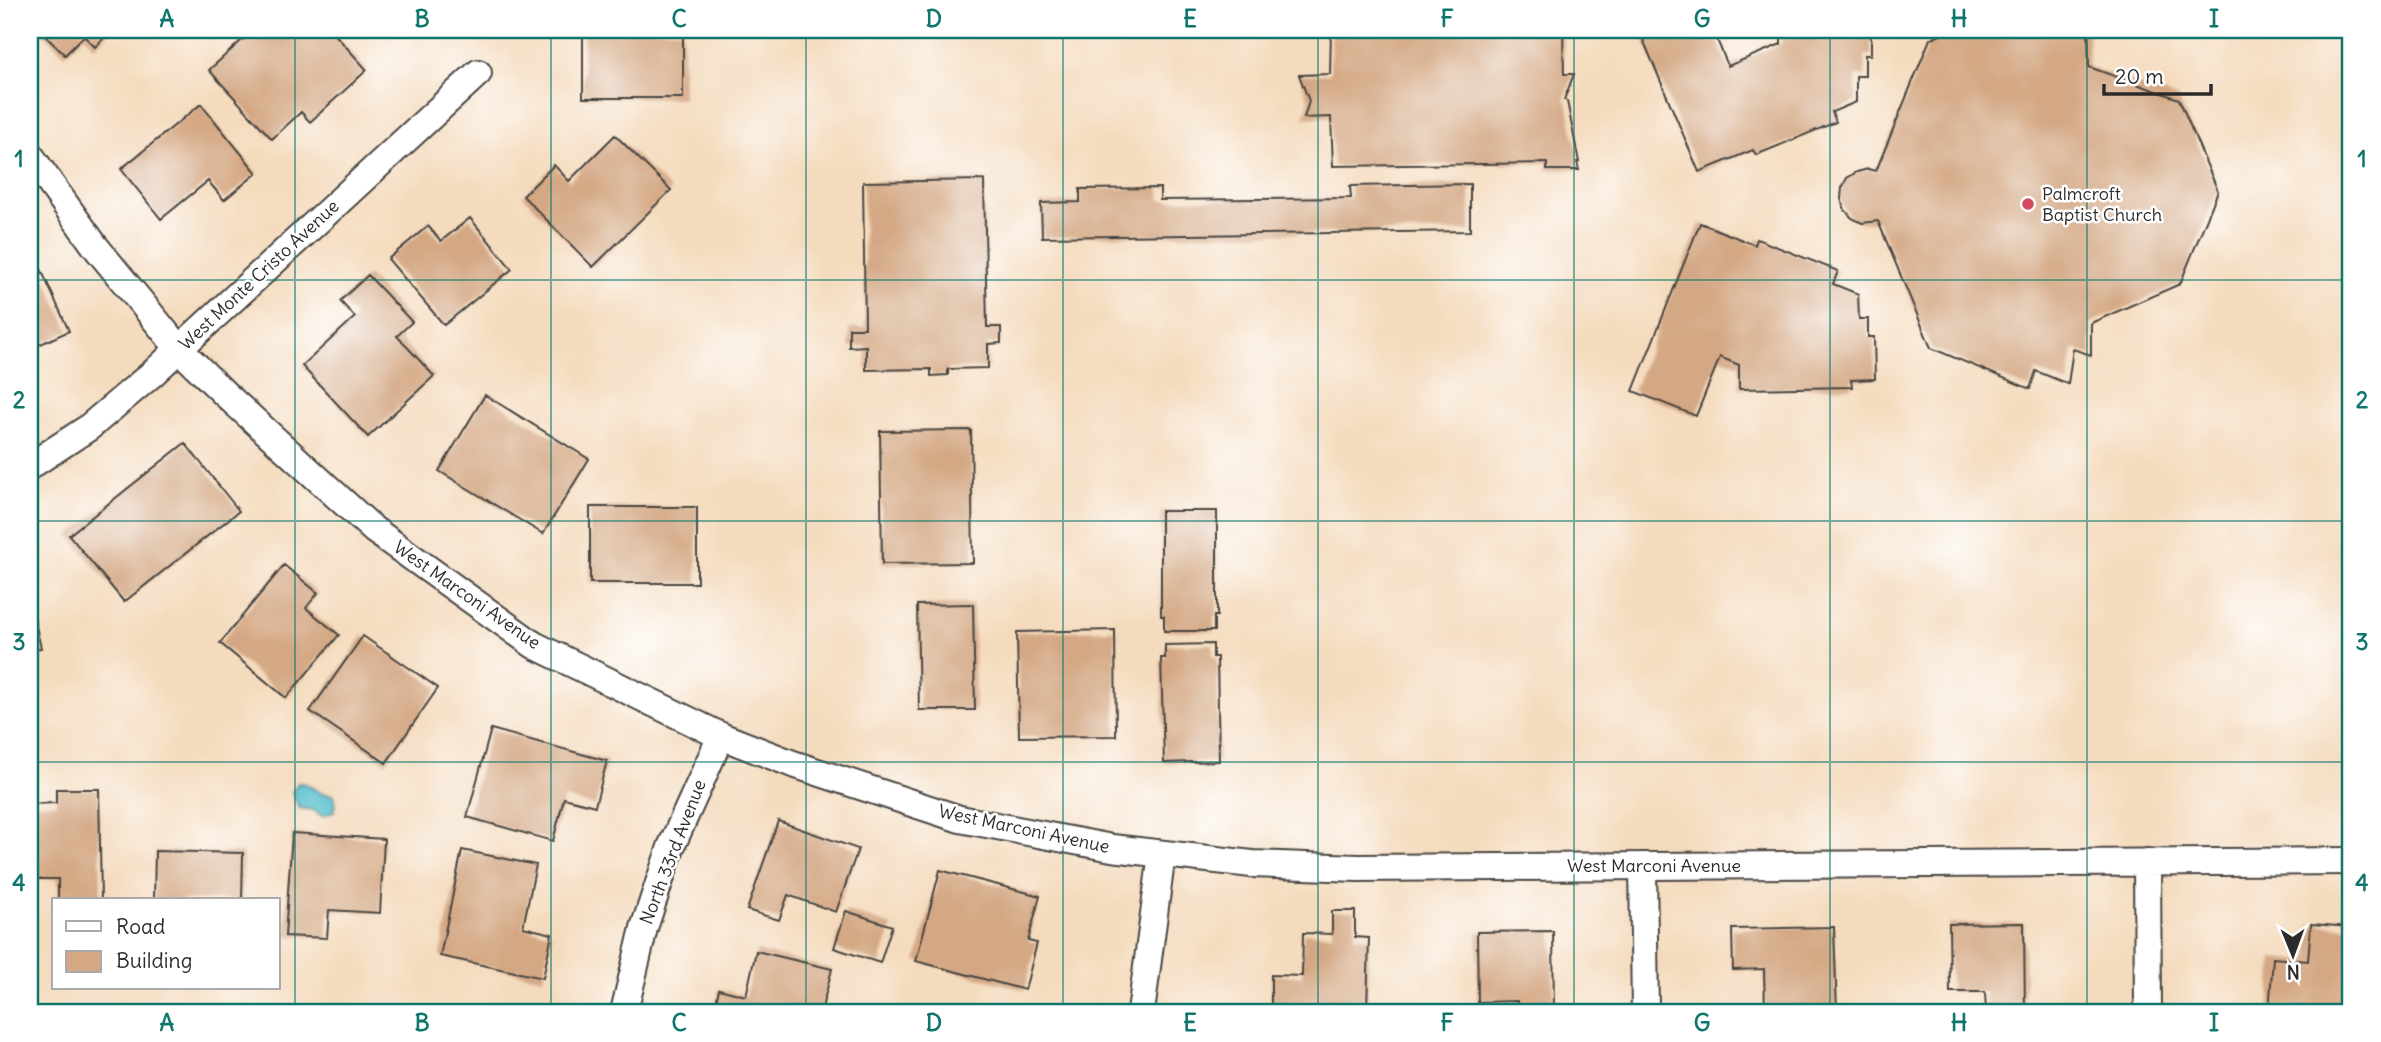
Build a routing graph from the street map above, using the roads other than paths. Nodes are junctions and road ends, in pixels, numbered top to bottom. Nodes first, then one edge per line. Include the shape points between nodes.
1 (478, 73) dead end
2 (30, 155) edge
3 (179, 349) junction
4 (30, 466) edge
5 (721, 736) junction
6 (1162, 854) junction
7 (2351, 860) edge
8 (2147, 862) junction
9 (1643, 866) junction
10 (624, 1012) edge
11 (1141, 1012) edge
12 (1645, 1012) edge
13 (2148, 1012) edge

1 - 3 street, West Monte Cristo Avenue
2 - 3 street, West Marconi Avenue via 95,246
3 - 4 street, West Monte Cristo Avenue via 88,428
3 - 5 street, West Marconi Avenue via 374,530 534,645
5 - 6 street, West Marconi Avenue via 960,819
5 - 10 street, North 33rd Avenue via 671,847 644,928
6 - 9 street, West Marconi Avenue via 1252,864 1358,868
6 - 11 street
7 - 8 street, West Marconi Avenue
8 - 9 street, West Marconi Avenue
8 - 13 street
9 - 12 street

